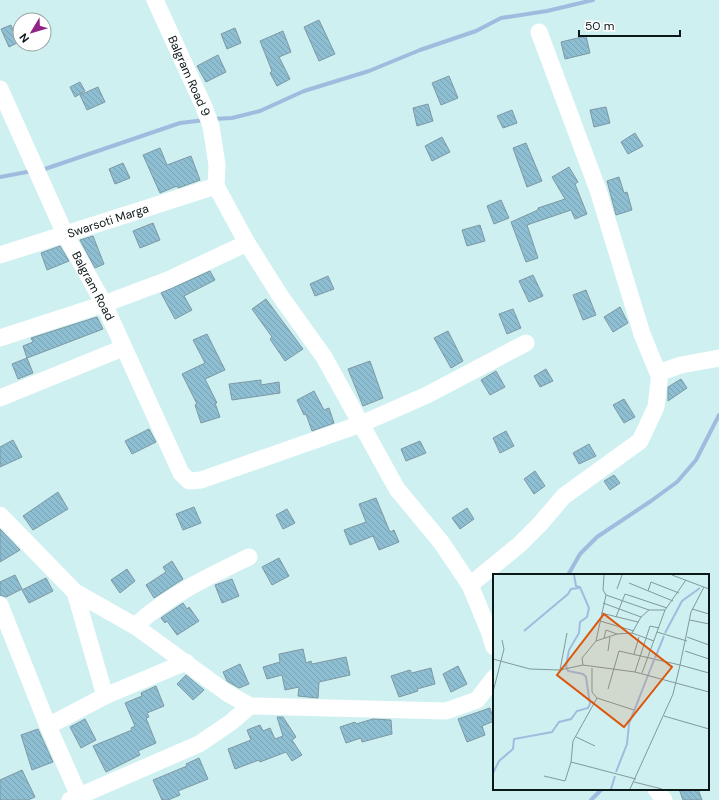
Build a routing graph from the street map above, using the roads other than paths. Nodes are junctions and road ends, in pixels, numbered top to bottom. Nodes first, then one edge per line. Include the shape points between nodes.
1 (154, 0) edge
2 (539, 32) dead end
3 (0, 89) edge
4 (216, 186) junction
5 (65, 234) junction
6 (247, 243) junction
7 (0, 256) edge
8 (104, 304) junction
9 (0, 338) edge
10 (526, 343) dead end
11 (123, 348) junction
12 (719, 358) edge
13 (660, 372) junction
14 (0, 398) edge
15 (361, 424) junction
16 (0, 515) edge
17 (249, 557) dead end
18 (470, 585) junction
19 (75, 592) junction
20 (0, 605) edge
21 (135, 626) junction
22 (493, 643) edge
23 (186, 662) junction
24 (493, 679) edge
25 (105, 696) junction
26 (250, 706) junction
27 (48, 726) junction
28 (657, 790) edge
29 (74, 798) edge
30 (664, 800) edge

1 - 4 street, Balgram Road 9 via 211,126 218,165
2 - 13 street via 598,190 642,334 658,373
3 - 5 street, Balgram Road
4 - 5 street, Swarsoti Marga
4 - 6 street
5 - 7 street, Swarsoti Marga
5 - 8 street, Balgram Road
6 - 8 street via 168,280
6 - 15 street via 281,297 324,357
8 - 9 street
8 - 11 street, Balgram Road
10 - 15 street via 427,395
11 - 14 street
11 - 15 street, Balgram Road via 181,473 189,481 201,480
12 - 13 street
13 - 18 street via 656,407 640,441 564,496 519,545
15 - 18 street via 397,489 441,542
16 - 19 street
17 - 21 street via 193,584
18 - 22 street
19 - 21 street
19 - 25 street
20 - 27 street
21 - 23 street
23 - 25 street
23 - 26 street via 227,693
24 - 26 street via 477,700 446,712
25 - 27 street
26 - 29 street via 199,744
27 - 29 street
28 - 30 street

